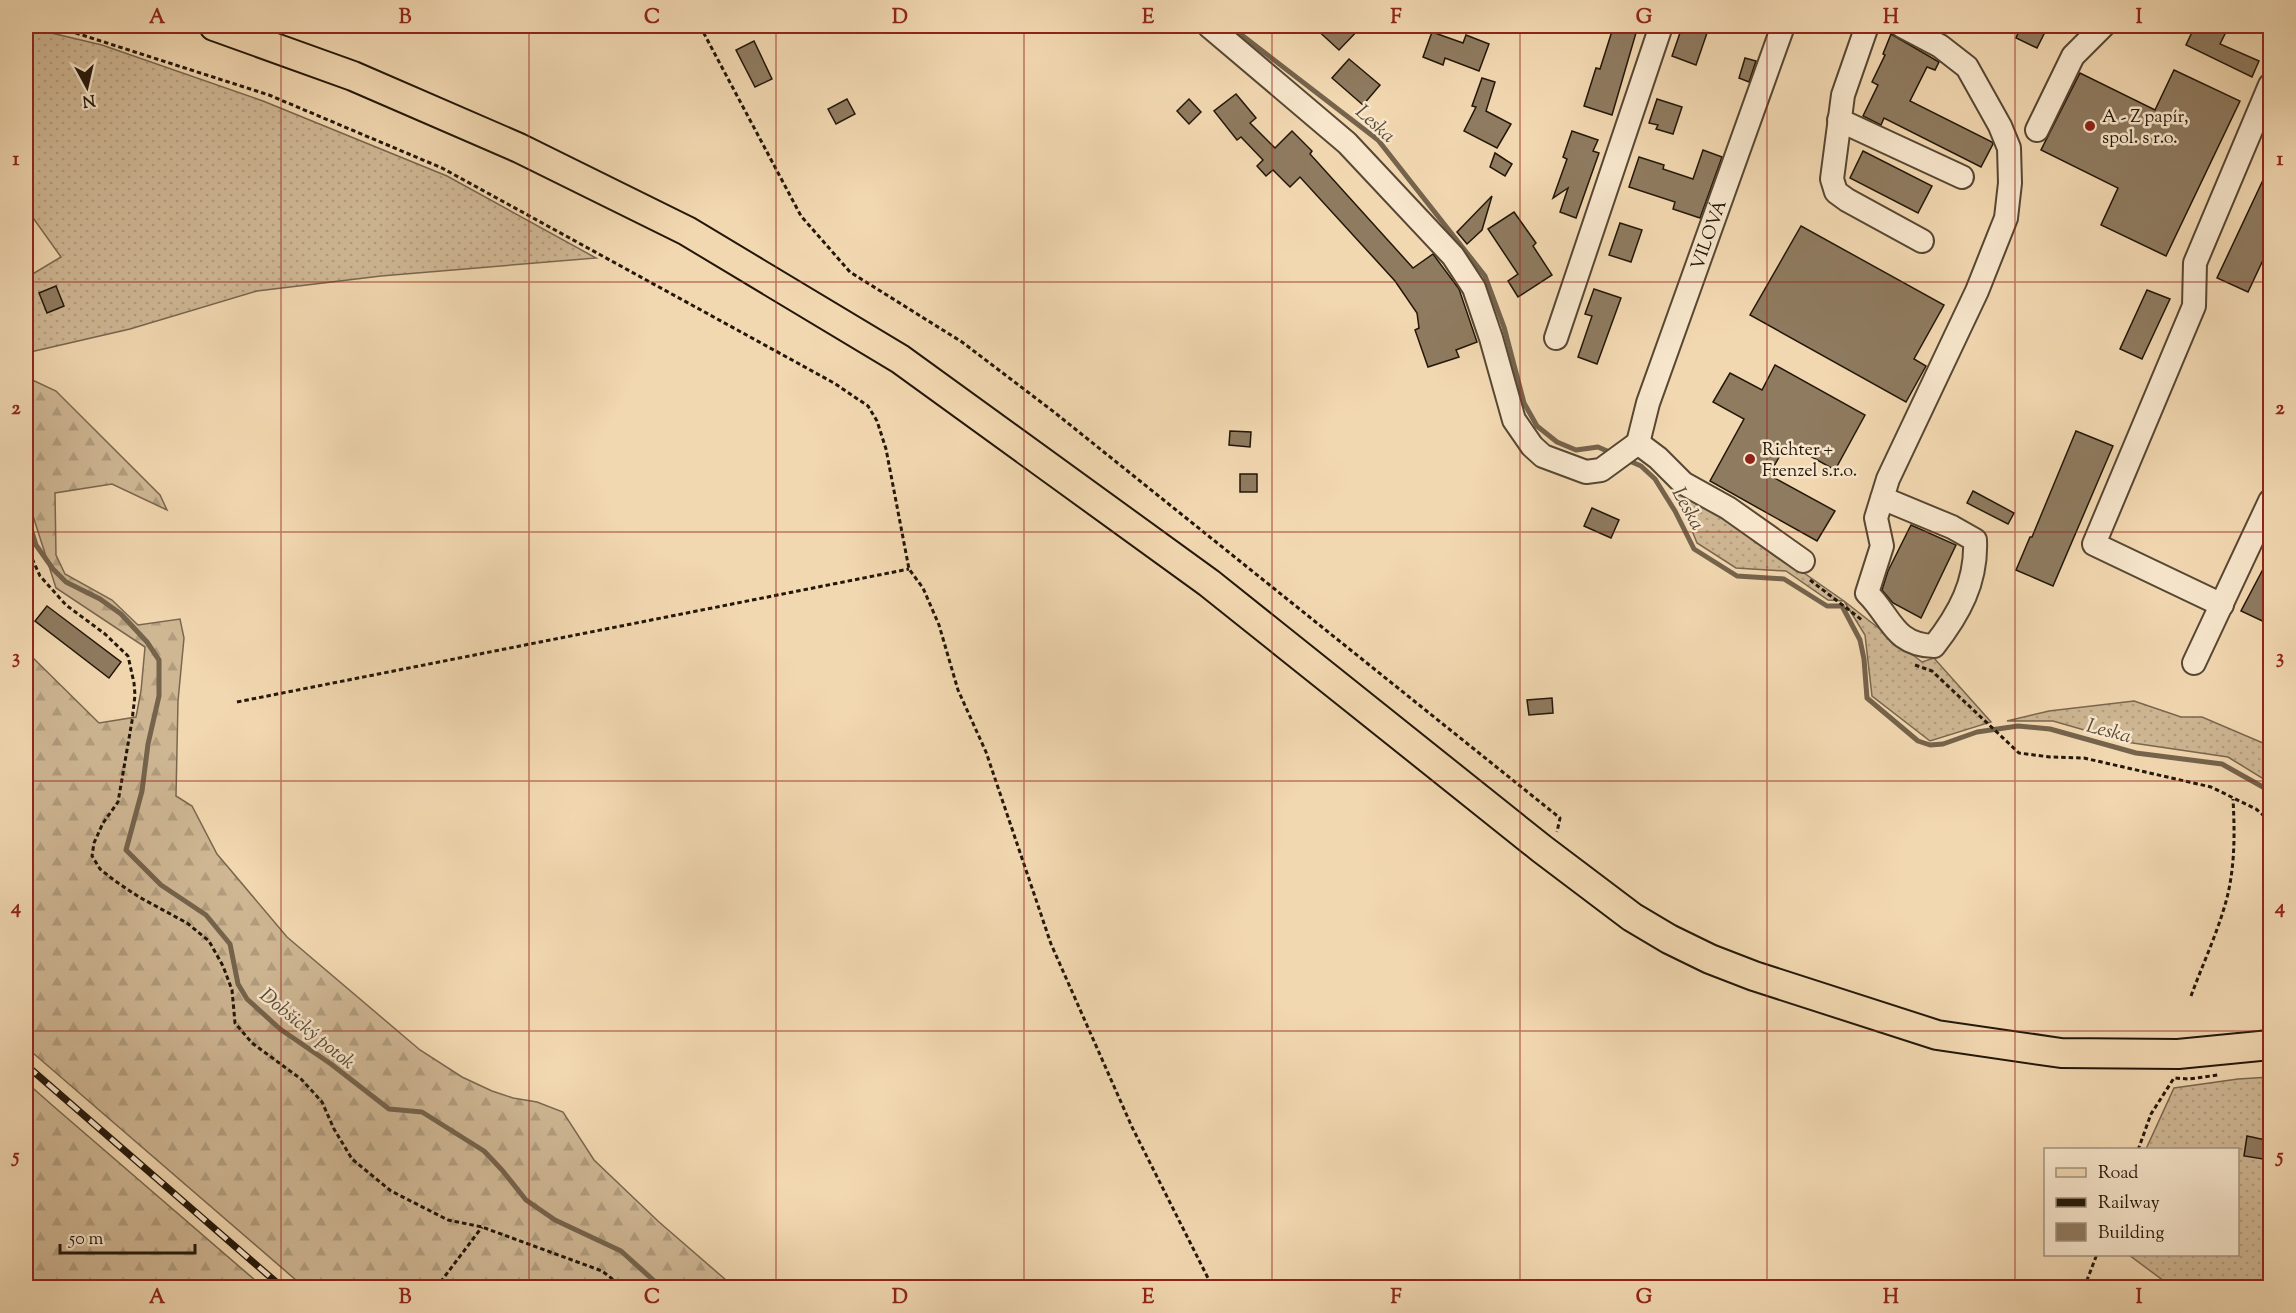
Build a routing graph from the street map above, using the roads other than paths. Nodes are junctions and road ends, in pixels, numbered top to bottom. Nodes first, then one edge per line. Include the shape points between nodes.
1 (214, 26) edge
2 (1209, 26) edge
3 (1661, 26) edge
4 (1784, 26) edge
5 (1867, 26) edge
6 (1902, 26) edge
7 (2103, 26) edge
8 (2271, 86) edge
9 (1839, 120) junction
10 (2037, 130) dead end
11 (1962, 177) dead end
12 (1922, 241) dead end
13 (1556, 338) dead end
14 (1634, 446) junction
15 (1882, 498) junction
16 (2271, 501) edge
17 (1803, 561) road end
18 (2222, 605) junction
19 (2194, 663) dead end
20 (2271, 1045) edge

1 - 20 main road via 353,76 519,148 687,231 900,359 1209,583 1542,849 1632,917 1669,939 1754,976 1937,1035 2061,1053 2178,1054
2 - 14 street via 1347,143 1453,256 1474,288 1514,420 1532,446 1555,462 1586,472 1601,470
3 - 13 street
4 - 14 street, VILOVÁ
5 - 9 street via 1843,95
6 - 15 street via 1940,46 1967,67 2009,148 2010,183 2006,218 1977,291
7 - 10 street via 2073,56
8 - 18 street via 2194,263 2194,306 2094,544
9 - 11 street
9 - 12 street via 1832,179 1836,192
14 - 17 street via 1658,458 1683,483 1728,508
15 - 15 street via 1876,518 1882,546 1867,593 1900,635 1921,646 1934,646 1965,600 1974,573 1975,540
16 - 18 street
18 - 19 street

